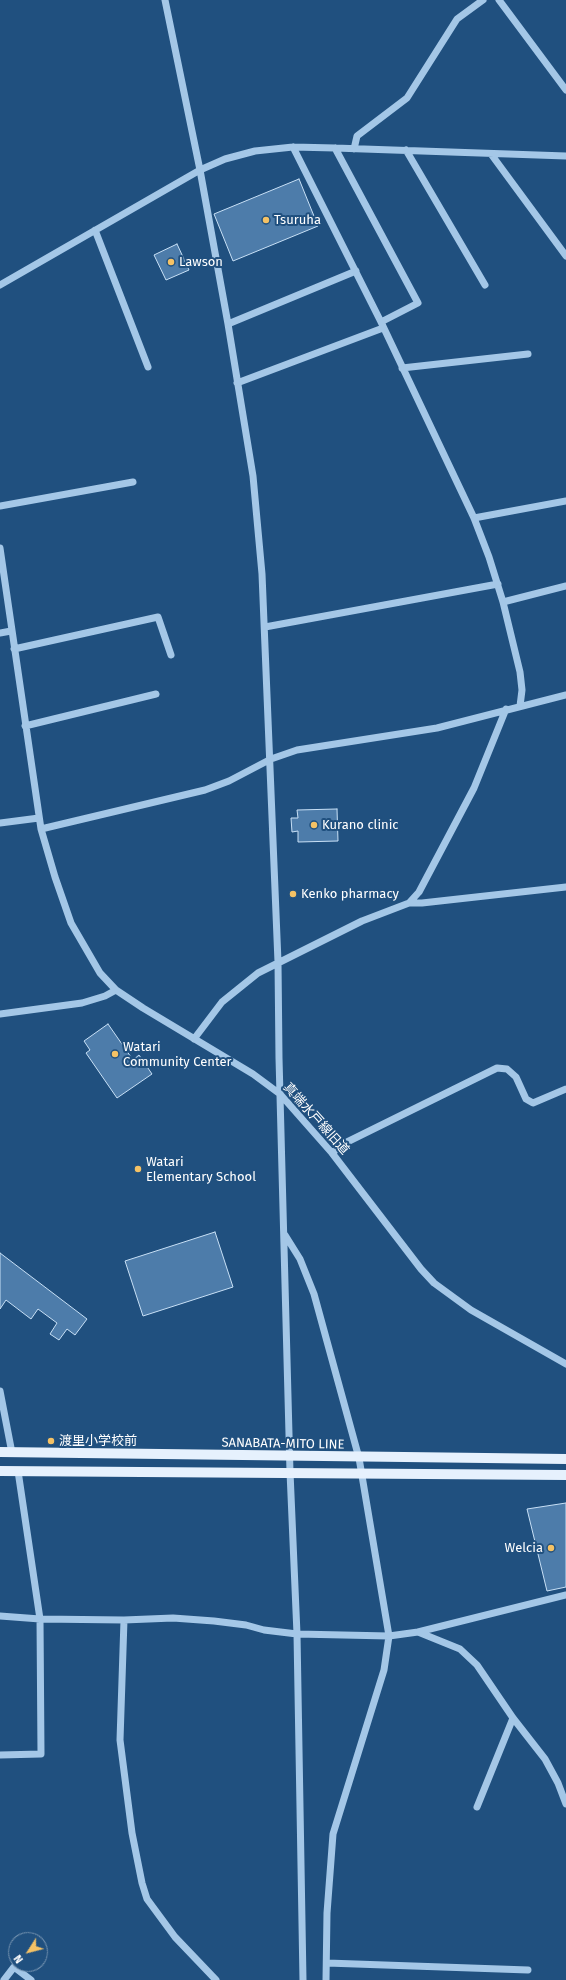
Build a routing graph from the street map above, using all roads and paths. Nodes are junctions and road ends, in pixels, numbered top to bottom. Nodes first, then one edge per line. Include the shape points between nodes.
1 (165, 0) edge
2 (483, 0) edge
3 (499, 0) edge
4 (566, 90) edge
5 (293, 147) junction
6 (335, 148) junction
7 (354, 149) junction
8 (406, 150) junction
9 (491, 154) junction
10 (566, 156) edge
11 (200, 170) junction
12 (95, 230) junction
13 (566, 256) edge
14 (356, 271) junction
15 (0, 285) edge
16 (485, 285) dead end
17 (228, 324) junction
18 (382, 325) junction
19 (528, 354) dead end
20 (148, 367) dead end
21 (402, 368) junction
22 (238, 382) junction
23 (133, 482) dead end
24 (566, 501) edge
25 (0, 506) edge
26 (474, 518) junction
27 (0, 548) edge
28 (498, 584) junction
29 (566, 586) edge
30 (503, 602) junction
31 (265, 627) junction
32 (11, 631) junction
33 (0, 633) edge
34 (14, 649) junction
35 (171, 655) dead end
36 (156, 694) dead end
37 (566, 694) edge
38 (520, 706) junction
39 (506, 710) junction
40 (25, 726) junction
41 (271, 759) junction
42 (39, 818) junction
43 (0, 822) edge
44 (41, 830) junction
45 (566, 887) edge
46 (409, 903) junction
47 (278, 962) junction
48 (116, 990) junction
49 (0, 1014) edge
50 (194, 1039) junction
51 (564, 1090) edge
52 (280, 1094) junction
53 (566, 1098) edge
54 (332, 1153) junction
55 (285, 1234) junction
56 (566, 1364) edge
57 (0, 1391) edge
58 (0, 1452) edge
59 (12, 1453) junction
60 (290, 1456) junction
61 (359, 1458) junction
62 (566, 1459) edge
63 (0, 1471) edge
64 (18, 1471) junction
65 (290, 1472) junction
66 (361, 1473) junction
67 (566, 1475) edge
68 (566, 1595) edge
69 (0, 1616) edge
70 (40, 1619) junction
71 (124, 1620) junction
72 (418, 1632) junction
73 (297, 1634) junction
74 (389, 1636) junction
75 (513, 1718) junction
76 (0, 1755) edge
77 (566, 1804) edge
78 (477, 1807) dead end
79 (327, 1963) junction
80 (528, 1970) dead end
81 (4, 1980) edge
82 (32, 1980) edge
83 (216, 1980) edge
84 (303, 1980) edge
85 (326, 1980) edge

1 - 11 street
2 - 7 street via 457,19 407,98 357,136
3 - 4 street
5 - 6 street
5 - 11 street via 255,151
5 - 14 street
6 - 7 street
6 - 18 street via 418,303
7 - 8 street
8 - 9 street
8 - 16 street
9 - 10 street
9 - 13 street
11 - 12 street
11 - 17 street
12 - 15 street
12 - 20 street
14 - 17 street
14 - 18 street
17 - 22 street
18 - 21 street
18 - 22 street
19 - 21 street
21 - 26 street
22 - 31 street via 253,476
23 - 25 street
24 - 26 street
26 - 28 street
27 - 32 street, 真端水戸線旧道
28 - 30 street
28 - 31 street
29 - 30 street
30 - 38 street via 520,672
31 - 41 street
32 - 33 street
32 - 34 street, 真端水戸線旧道
34 - 35 street via 158,616
34 - 40 street, 真端水戸線旧道
36 - 40 street
37 - 38 street
38 - 39 street
39 - 41 street via 437,728 297,750
39 - 46 street via 474,788 422,885
40 - 42 street, 真端水戸線旧道
41 - 44 street via 229,781 205,790
41 - 47 street
42 - 43 street
42 - 44 street, 真端水戸線旧道
44 - 48 street, 真端水戸線旧道 via 71,923 100,974
45 - 46 street
46 - 47 street via 362,921
47 - 50 street via 258,973 222,1002
47 - 52 street
48 - 49 street via 82,1004
48 - 50 street, 真端水戸線旧道
50 - 52 street, 真端水戸線旧道 via 253,1074
51 - 53 street
51 - 54 street via 533,1103 526,1099 516,1077 507,1069 497,1068 345,1143
52 - 54 street, 真端水戸線旧道
52 - 55 street
54 - 56 street, 真端水戸線旧道 via 434,1283 471,1310
55 - 60 street
55 - 61 street via 300,1259 314,1294
57 - 59 street
58 - 59 main road, SANABATA-MITO LINE
59 - 60 main road, SANABATA-MITO LINE
60 - 61 main road, SANABATA-MITO LINE
60 - 65 street
61 - 62 main road, SANABATA-MITO LINE
61 - 66 street
63 - 64 main road
64 - 65 main road
64 - 70 street
65 - 66 main road
65 - 73 street
66 - 67 main road
66 - 74 street
68 - 72 street
69 - 70 street
70 - 71 street
70 - 76 street via 41,1754
71 - 73 street via 173,1618 214,1621
71 - 83 street via 120,1740 130,1825 142,1883 147,1899 175,1937
72 - 74 street
72 - 75 street via 460,1649 477,1665
73 - 74 street
73 - 84 street
74 - 79 street via 384,1670 333,1834 327,1913
75 - 77 street via 545,1759
75 - 78 street
79 - 80 street
79 - 85 street
81 - 82 street via 14,1967

